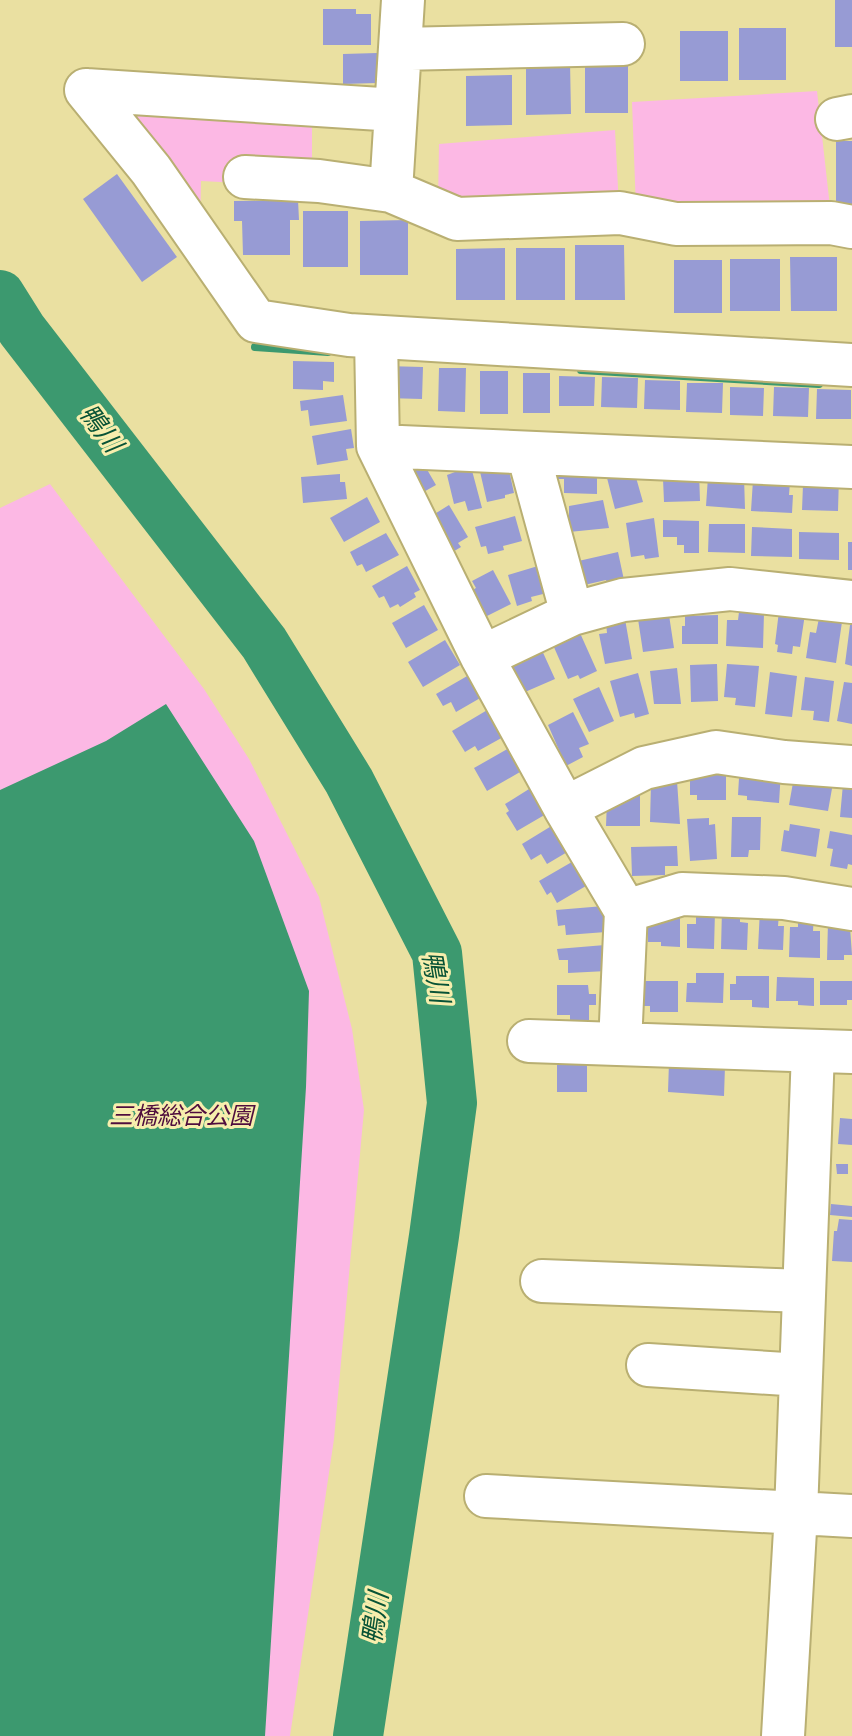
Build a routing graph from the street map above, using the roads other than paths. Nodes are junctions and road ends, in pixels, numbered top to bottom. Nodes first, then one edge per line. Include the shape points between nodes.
1 (403, 0) edge
2 (623, 44) dead end
3 (400, 49) junction
4 (396, 110) junction
5 (245, 177) dead end
6 (391, 191) junction
7 (852, 227) edge
8 (376, 337) junction
9 (852, 365) edge
10 (378, 446) junction
11 (528, 453) junction
12 (852, 467) edge
13 (852, 602) edge
14 (572, 614) junction
15 (482, 657) junction
16 (852, 767) edge
17 (565, 808) junction
18 (852, 909) edge
19 (626, 911) junction
20 (529, 1041) dead end
21 (620, 1044) junction
22 (832, 1051) edge
23 (542, 1281) dead end
24 (804, 1291) junction
25 (648, 1365) dead end
26 (801, 1375) junction
27 (486, 1496) dead end
28 (796, 1513) junction
29 (852, 1516) edge
30 (783, 1736) edge

1 - 3 street
2 - 3 street
3 - 4 street
4 - 6 street
4 - 8 street via 86,90 151,170 256,321
5 - 6 street
6 - 7 street via 457,219 620,213 676,224
8 - 9 street
8 - 10 street
10 - 11 street
10 - 15 street
11 - 12 street
11 - 14 street
13 - 14 street via 730,589 623,600
14 - 15 street
15 - 17 street
16 - 17 street via 716,752 644,768
17 - 19 street
18 - 19 street via 784,898 682,894
19 - 21 street
20 - 21 street
21 - 22 street
22 - 24 street
23 - 24 street
24 - 26 street
25 - 26 street
26 - 28 street
27 - 28 street
28 - 29 street
28 - 30 street

